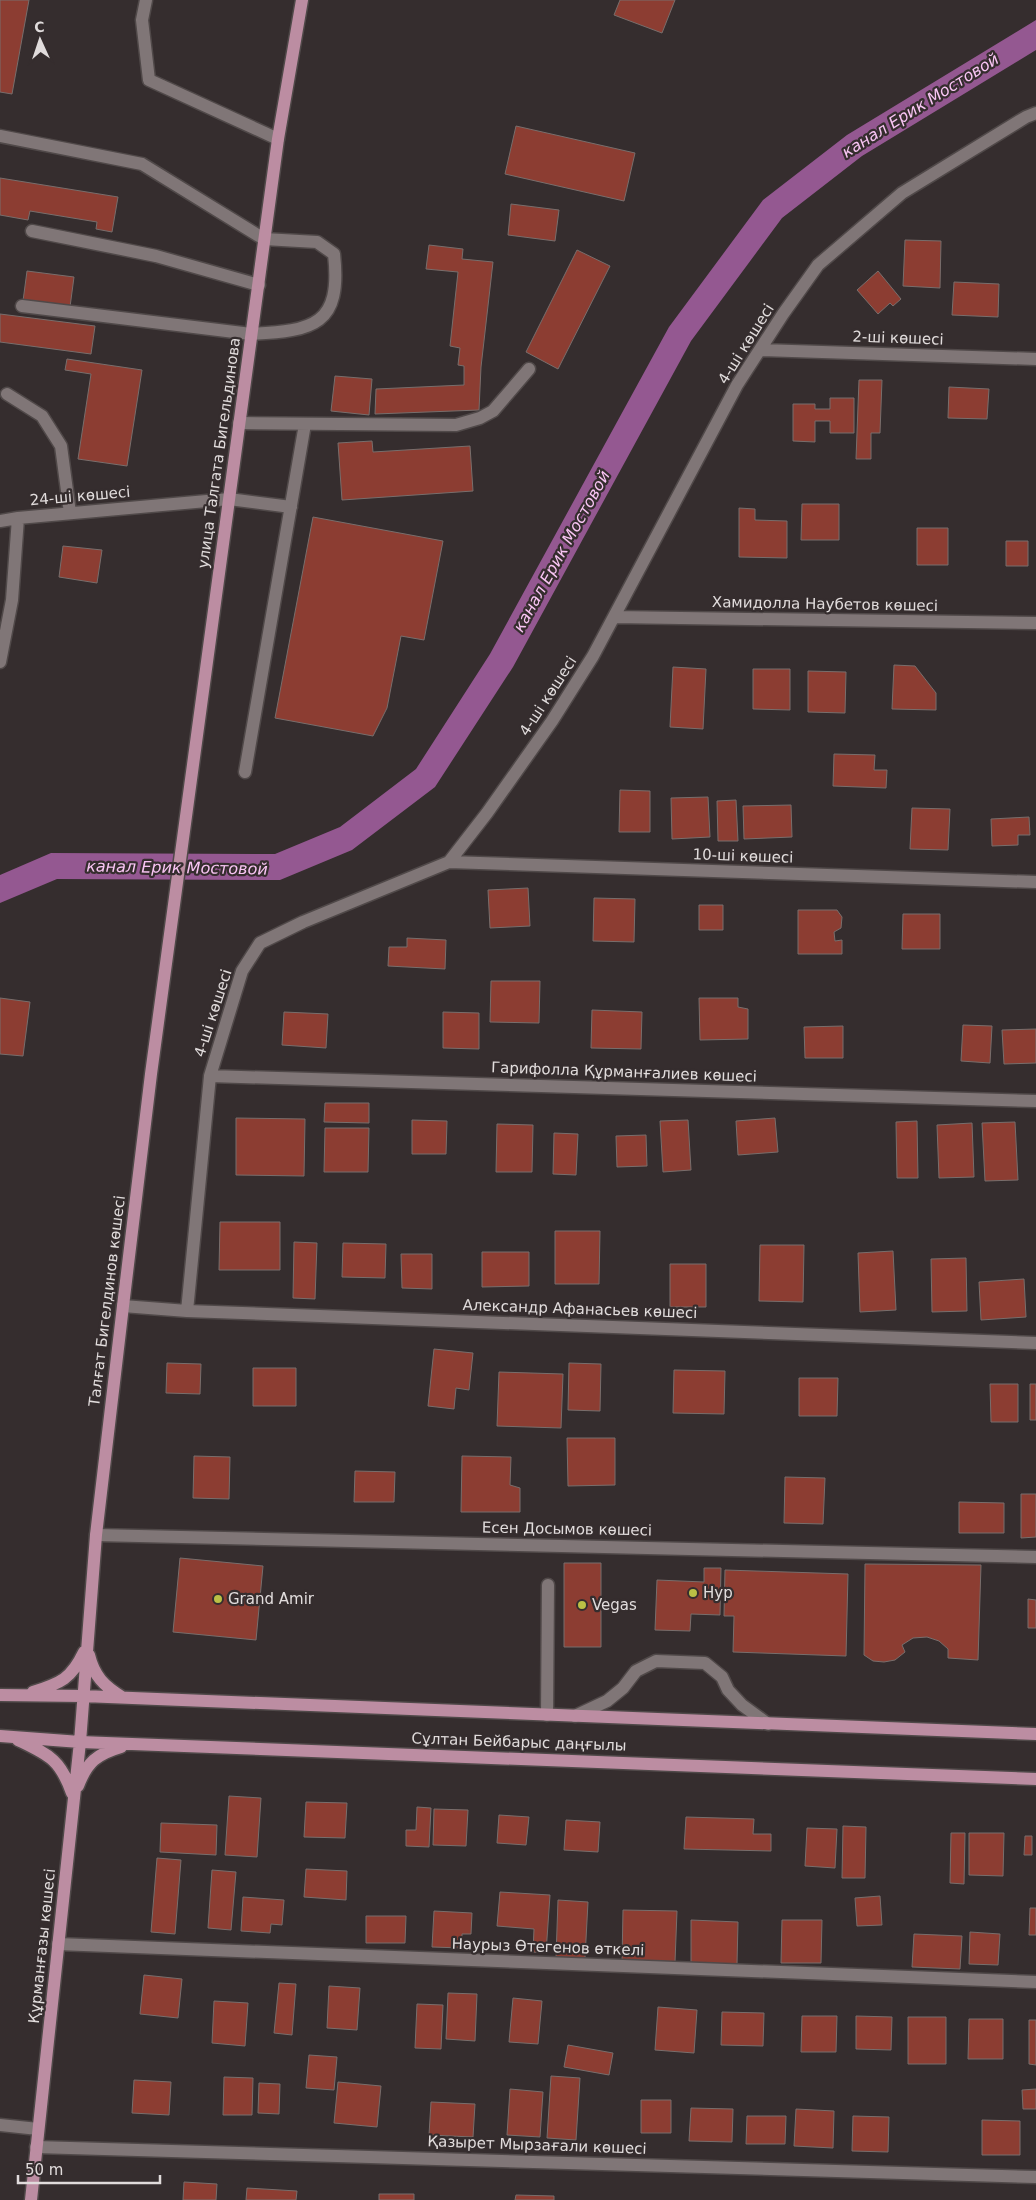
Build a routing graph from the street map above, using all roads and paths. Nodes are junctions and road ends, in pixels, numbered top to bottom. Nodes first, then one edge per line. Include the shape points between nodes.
1 (146, 0) edge
2 (302, 0) edge
3 (1036, 112) edge
4 (0, 136) edge
5 (278, 139) junction
6 (32, 231) dead end
7 (264, 238) junction
8 (258, 285) junction
9 (22, 306) dead end
10 (251, 334) junction
11 (760, 350) junction
12 (1036, 359) edge
13 (529, 369) dead end
14 (7, 394) dead end
15 (239, 423) junction
16 (305, 424) junction
17 (229, 499) junction
18 (291, 508) junction
19 (70, 513) junction
20 (18, 518) junction
21 (0, 521) edge
22 (614, 617) junction
23 (1036, 623) edge
24 (0, 662) edge
25 (246, 772) dead end
26 (449, 862) junction
27 (1036, 882) edge
28 (173, 912) joint
29 (210, 1076) junction
30 (1036, 1101) edge
31 (123, 1306) junction
32 (187, 1311) junction
33 (1036, 1343) edge
34 (96, 1534) junction
35 (1036, 1557) edge
36 (548, 1585) dead end
37 (87, 1646) junction
38 (0, 1695) edge
39 (23, 1695) junction
40 (83, 1696) junction
41 (123, 1698) junction
42 (547, 1715) junction
43 (575, 1716) junction
44 (768, 1724) junction
45 (1036, 1734) edge
46 (6, 1737) edge
47 (80, 1742) junction
48 (132, 1744) junction
49 (1036, 1779) edge
50 (74, 1798) junction
51 (58, 1944) junction
52 (1036, 1982) edge
53 (0, 2125) edge
54 (38, 2129) junction
55 (36, 2147) junction
56 (1036, 2177) edge
57 (31, 2200) edge

1 - 5 street via 142,20 149,80
2 - 5 main road, улица Талгата Бигельдинова
3 - 11 street, 4-ші көшесі via 895,199 818,265
4 - 7 street via 142,164
5 - 7 main road, улица Талгата Бигельдинова
6 - 8 street via 156,256
7 - 8 main road, улица Талгата Бигельдинова
7 - 10 street via 317,242 334,254 337,278 332,304 315,324 289,332
8 - 10 main road, улица Талгата Бигельдинова
9 - 10 street
10 - 15 main road, улица Талгата Бигельдинова
11 - 12 street, 2-ші көшесі
11 - 22 street, 4-ші көшесі via 737,385
13 - 16 street via 493,411 456,425
14 - 19 street via 42,416 61,446
15 - 16 street
15 - 17 main road, улица Талгата Бигельдинова
16 - 18 street
17 - 18 street, 24-ші көшесі
17 - 19 street, 24-ші көшесі
17 - 28 main road, улица Талгата Бигельдинова
18 - 25 street
19 - 20 street, 24-ші көшесі
20 - 21 street
20 - 24 street, 24-ші көшесі via 12,600
22 - 23 street, Хамидолла Наубетов көшесі
22 - 26 street, 4-ші көшесі via 552,721
26 - 27 street, 10-ші көшесі
26 - 29 street, 4-ші көшесі via 260,943 242,971
28 - 31 main road, Талғат Бигелдинов көшесі
29 - 30 street, Гарифолла Құрманғалиев көшесі
29 - 32 street, 4-ші көшесі
31 - 32 street, Александр Афанасьев көшесі
31 - 34 main road, Талғат Бигелдинов көшесі
32 - 33 street, Александр Афанасьев көшесі
34 - 35 street, Есен Досымов көшесі
34 - 37 main road, Талғат Бигелдинов көшесі
36 - 42 street
37 - 39 main road via 75,1670 63,1680
37 - 40 main road, Талғат Бигелдинов көшесі
37 - 41 main road via 98,1679
38 - 39 main road, Сұлтан Бейбарыс даңғылы
39 - 40 main road, Сұлтан Бейбарыс даңғылы
40 - 41 main road, Сұлтан Бейбарыс даңғылы
40 - 47 main road, Құрманғазы көшесі
41 - 42 main road, Сұлтан Бейбарыс даңғылы
42 - 43 main road, Сұлтан Бейбарыс даңғылы
43 - 44 main road, Сұлтан Бейбарыс даңғылы
43 - 44 street via 607,1701 636,1671 656,1661 705,1663 722,1677 728,1690 742,1705
44 - 45 main road, Сұлтан Бейбарыс даңғылы
46 - 47 main road, Сұлтан Бейбарыс даңғылы
46 - 50 main road via 43,1752 56,1762 67,1778
47 - 48 main road, Сұлтан Бейбарыс даңғылы
47 - 50 main road, Құрманғазы көшесі
48 - 49 main road, Сұлтан Бейбарыс даңғылы
48 - 50 main road via 106,1751 91,1761
50 - 51 main road, Құрманғазы көшесі
51 - 52 street, Наурыз Өтегенов өткелі
51 - 54 main road, Құрманғазы көшесі
53 - 54 street
54 - 55 main road, Құрманғазы көшесі
55 - 56 street, Қазырет Мырзағали көшесі
55 - 57 main road, Құрманғазы көшесі

